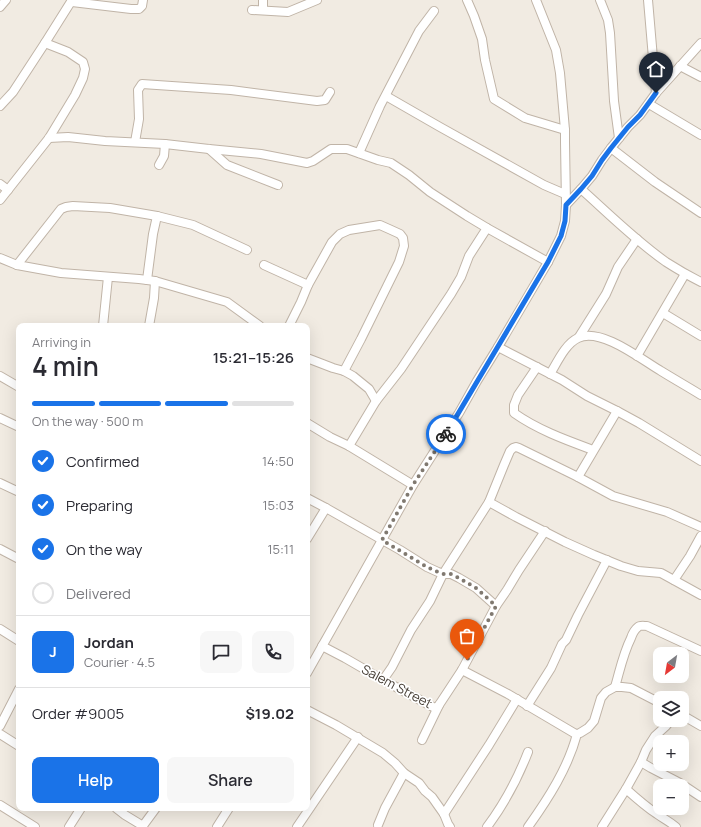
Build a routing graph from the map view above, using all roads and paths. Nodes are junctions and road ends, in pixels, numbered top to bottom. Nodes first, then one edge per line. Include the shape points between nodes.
1 (6, 0) edge
2 (144, 0) edge
3 (263, 0) edge
4 (317, 0) edge
5 (467, 0) edge
6 (536, 0) edge
7 (600, 0) edge
8 (648, 0) edge
9 (72, 1) edge
10 (0, 8) edge
11 (252, 10) dead end
12 (263, 10) junction
13 (434, 11) dead end
14 (46, 43) junction
15 (701, 43) edge
16 (680, 66) junction
17 (701, 77) edge
18 (330, 92) dead end
19 (656, 93) junction
20 (386, 96) junction
21 (649, 104) junction
22 (0, 106) edge
23 (565, 130) junction
24 (701, 135) edge
25 (49, 138) junction
26 (619, 138) junction
27 (135, 142) junction
28 (165, 144) junction
29 (611, 148) junction
30 (209, 149) junction
31 (359, 153) junction
32 (159, 165) dead end
33 (0, 184) edge
34 (278, 185) dead end
35 (581, 189) junction
36 (8, 190) junction
37 (565, 194) junction
38 (0, 200) edge
39 (566, 205) junction
40 (701, 213) edge
41 (156, 216) junction
42 (487, 228) junction
43 (637, 239) junction
44 (247, 250) dead end
45 (0, 258) edge
46 (548, 262) junction
47 (17, 265) junction
48 (264, 265) dead end
49 (685, 274) junction
50 (108, 277) junction
51 (151, 281) junction
52 (701, 282) edge
53 (308, 285) junction
54 (663, 313) junction
55 (103, 323) edge
56 (150, 323) edge
57 (256, 323) edge
58 (290, 323) edge
59 (701, 336) edge
60 (578, 337) junction
61 (498, 347) junction
62 (637, 356) junction
63 (310, 359) edge
64 (536, 367) junction
65 (344, 371) junction
66 (550, 374) junction
67 (0, 376) edge
68 (16, 385) edge
69 (701, 395) edge
70 (376, 401) junction
71 (617, 411) junction
72 (0, 418) edge
73 (310, 425) edge
74 (16, 426) edge
75 (349, 446) junction
76 (594, 450) junction
77 (701, 461) edge
78 (578, 477) junction
79 (0, 483) edge
80 (413, 485) junction
81 (16, 491) edge
82 (310, 500) edge
83 (489, 502) junction
84 (326, 508) junction
85 (701, 527) edge
86 (545, 531) junction
87 (310, 534) edge
88 (701, 536) edge
89 (382, 540) junction
90 (0, 550) edge
91 (16, 558) edge
92 (607, 560) junction
93 (444, 574) junction
94 (674, 580) junction
95 (701, 595) edge
96 (496, 606) junction
97 (0, 629) edge
98 (16, 639) edge
99 (322, 646) junction
100 (701, 651) edge
101 (310, 668) edge
102 (462, 670) junction
103 (383, 680) junction
104 (615, 688) junction
105 (16, 694) edge
106 (516, 699) junction
107 (653, 699) edge
108 (440, 705) junction
109 (527, 706) junction
110 (310, 712) edge
111 (689, 720) edge
112 (0, 726) edge
113 (701, 726) edge
114 (665, 727) edge
115 (0, 734) edge
116 (577, 734) junction
117 (358, 737) junction
118 (422, 740) dead end
119 (16, 744) edge
120 (528, 752) dead end
121 (641, 762) junction
122 (404, 773) junction
123 (626, 789) junction
124 (701, 797) edge
125 (0, 805) edge
126 (310, 808) edge
127 (79, 811) edge
128 (120, 811) edge
129 (154, 811) edge
130 (227, 811) edge
131 (308, 811) edge
132 (444, 814) junction
133 (378, 825) dead end
134 (143, 826) edge
135 (448, 826) edge
136 (35, 827) edge
137 (70, 827) edge
138 (218, 827) edge
139 (297, 827) edge
140 (487, 827) edge
141 (528, 827) edge
142 (602, 827) edge
143 (676, 827) edge

1 - 10 street
2 - 9 street via 139,9
3 - 12 street
4 - 12 street via 288,12
5 - 23 street via 482,39 494,99 525,118
6 - 23 street via 556,50
7 - 26 street via 610,33
8 - 19 street
9 - 14 street
11 - 12 street
13 - 20 street via 419,31
14 - 22 street via 13,92
14 - 25 street via 68,52 83,62 85,68 75,94
15 - 16 street
16 - 17 street
16 - 19 street
18 - 27 street via 325,100 316,102 231,90 142,84 138,90 139,119
19 - 21 street
20 - 31 street
20 - 37 street via 544,185
21 - 24 street
21 - 26 street
23 - 37 street
25 - 27 street
25 - 36 street
26 - 29 street
27 - 28 street
28 - 30 street
28 - 32 street via 164,156
29 - 35 street
29 - 40 street
30 - 31 street via 260,154 307,163 331,149 347,149
30 - 34 street via 227,165
31 - 42 street via 391,163 430,192
33 - 36 street
35 - 39 street
35 - 43 street
36 - 38 street
37 - 39 street
39 - 46 street via 561,236
41 - 44 street via 193,225
41 - 47 street via 110,208 66,207
41 - 51 street
42 - 46 street
42 - 70 street via 469,256 451,294 401,369
43 - 49 street
43 - 60 street
45 - 47 street
46 - 61 street
47 - 50 street
48 - 53 street
49 - 52 street
49 - 54 street
50 - 51 street
50 - 55 street
51 - 56 street via 154,298
51 - 57 street via 227,302
53 - 58 street
53 - 65 street via 332,242 340,234 380,225 400,234 403,238 404,246 395,270
54 - 59 street
54 - 62 street
60 - 62 street via 608,340
60 - 66 street via 560,357
61 - 64 street
61 - 80 street
62 - 69 street
63 - 65 street
64 - 66 street
64 - 76 street via 518,395 514,414 556,436
65 - 70 street via 368,388
66 - 71 street
67 - 68 street
70 - 75 street
71 - 76 street
71 - 77 street
72 - 74 street
73 - 75 street
75 - 80 street
76 - 78 street
78 - 83 street via 516,447 510,451
78 - 85 street via 613,496 668,512
79 - 81 street
80 - 89 street
82 - 84 street
83 - 86 street
83 - 93 street
84 - 87 street
84 - 89 street
86 - 92 street
86 - 96 street, Salem Street
88 - 94 street
89 - 93 street via 427,567
89 - 99 street
90 - 91 street
92 - 94 street via 638,571 661,573
92 - 109 street via 551,668
93 - 96 street via 451,574 476,588
93 - 103 street
94 - 95 street
96 - 102 street, Salem Street
97 - 98 street
99 - 101 street
99 - 103 street, Salem Street
100 - 104 street via 647,626 637,627 626,648
102 - 106 street
102 - 108 street, Salem Street
103 - 108 street, Salem Street via 433,708
104 - 107 street via 631,688
104 - 116 street via 601,698 594,721 584,732
105 - 112 street
106 - 109 street
106 - 132 street
108 - 118 street
109 - 116 street
110 - 117 street
111 - 113 street
114 - 121 street via 655,736
115 - 119 street
116 - 141 street via 556,785
117 - 122 street via 383,753
117 - 126 street
120 - 140 street via 512,787
121 - 123 street
121 - 124 street
122 - 132 street via 419,783
122 - 133 street
123 - 142 street
123 - 143 street via 645,806
125 - 136 street
127 - 137 street
128 - 134 street
129 - 134 street
130 - 138 street
131 - 139 street
132 - 135 street

